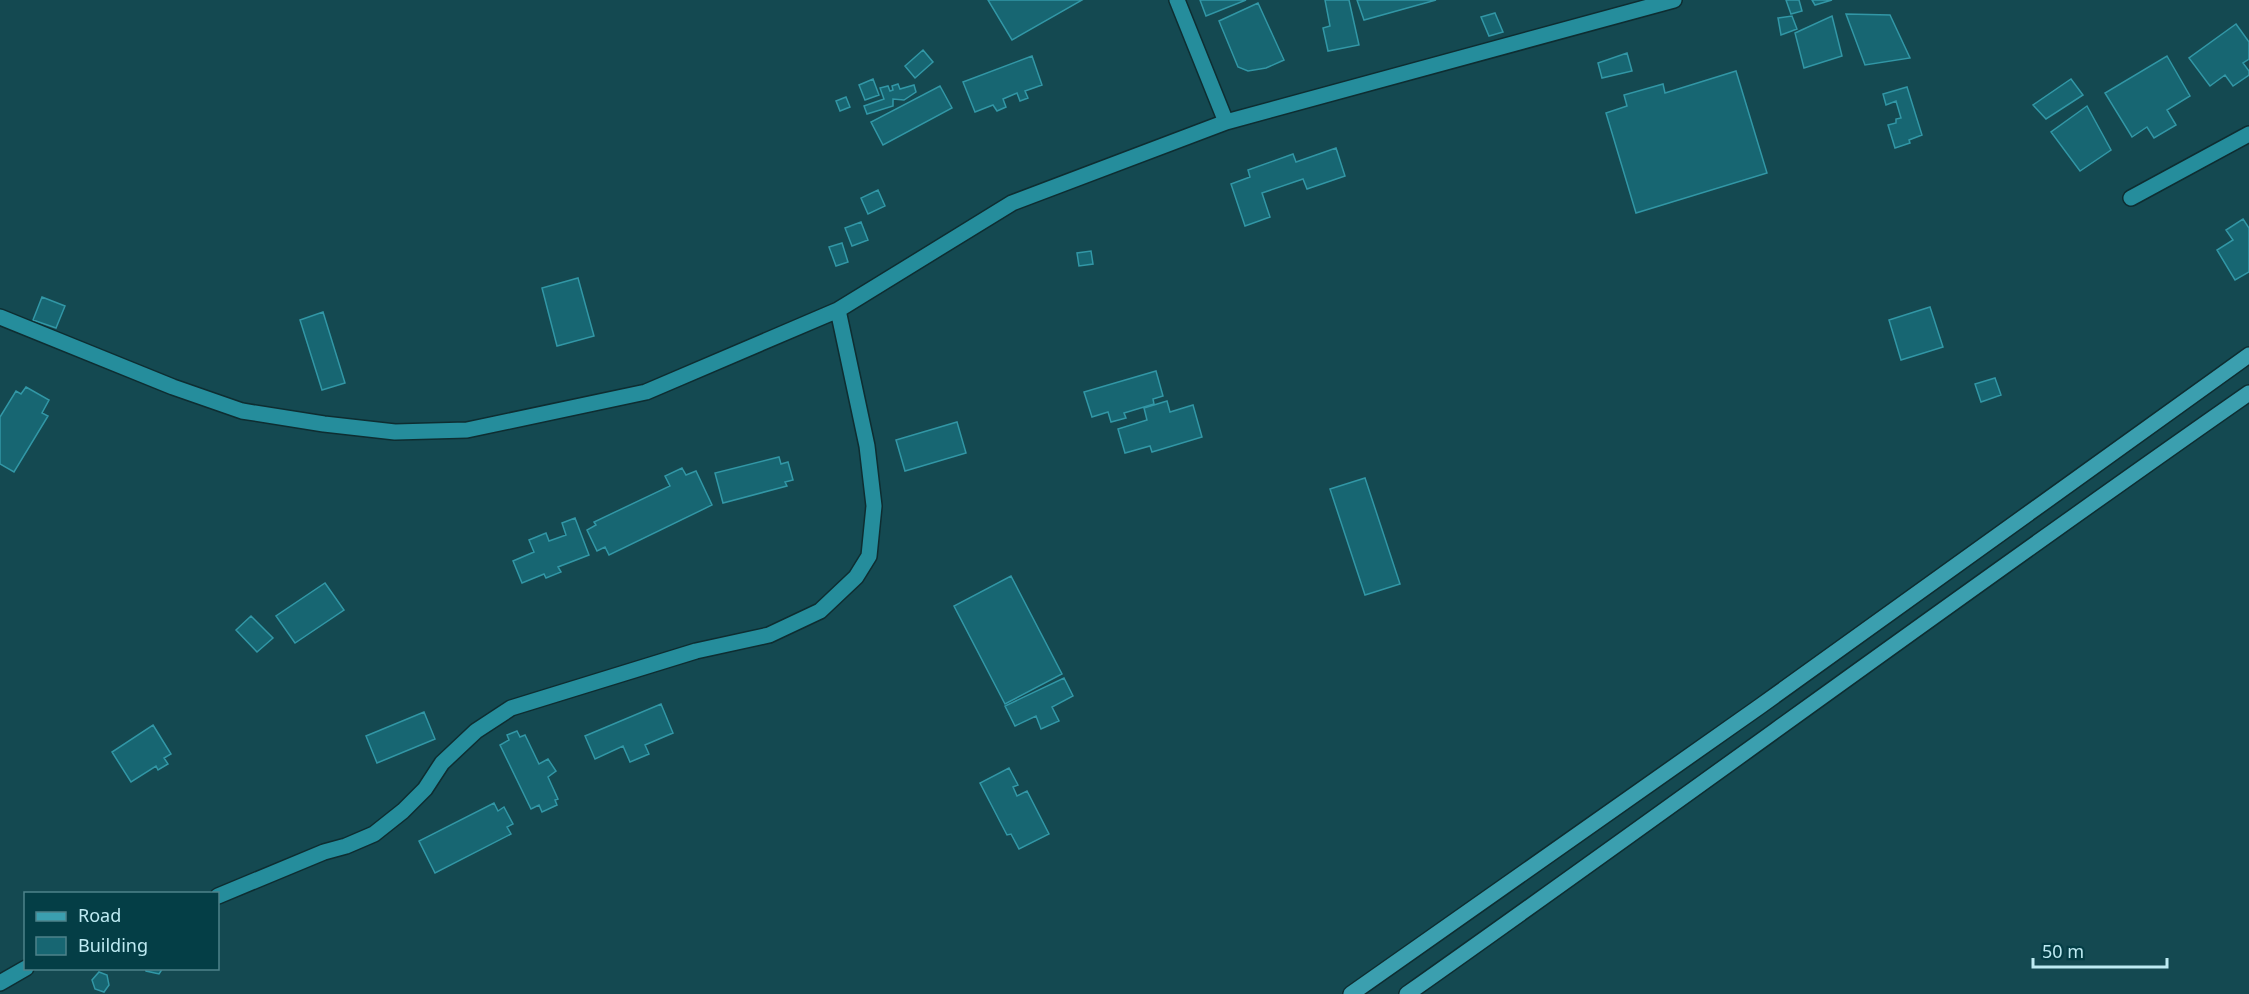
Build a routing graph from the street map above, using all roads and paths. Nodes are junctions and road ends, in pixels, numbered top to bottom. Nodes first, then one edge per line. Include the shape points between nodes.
1 (1177, 0) edge
2 (1674, 0) edge
3 (1226, 122) junction
4 (2249, 134) edge
5 (2131, 198) dead end
6 (838, 309) junction
7 (0, 317) edge
8 (2249, 355) edge
9 (2249, 393) edge
10 (219, 896) edge
11 (24, 969) edge
12 (0, 983) edge
13 (1351, 994) edge
14 (1407, 994) edge

1 - 3 street
2 - 3 street
3 - 6 street via 1012,203
4 - 5 street
6 - 7 street via 646,392 467,430 395,432 242,411
6 - 10 street via 867,446 874,506 869,556 856,578 820,610 769,635 696,651 511,708 476,731 442,764 425,789 374,834
8 - 13 main road
9 - 14 main road
11 - 12 street

